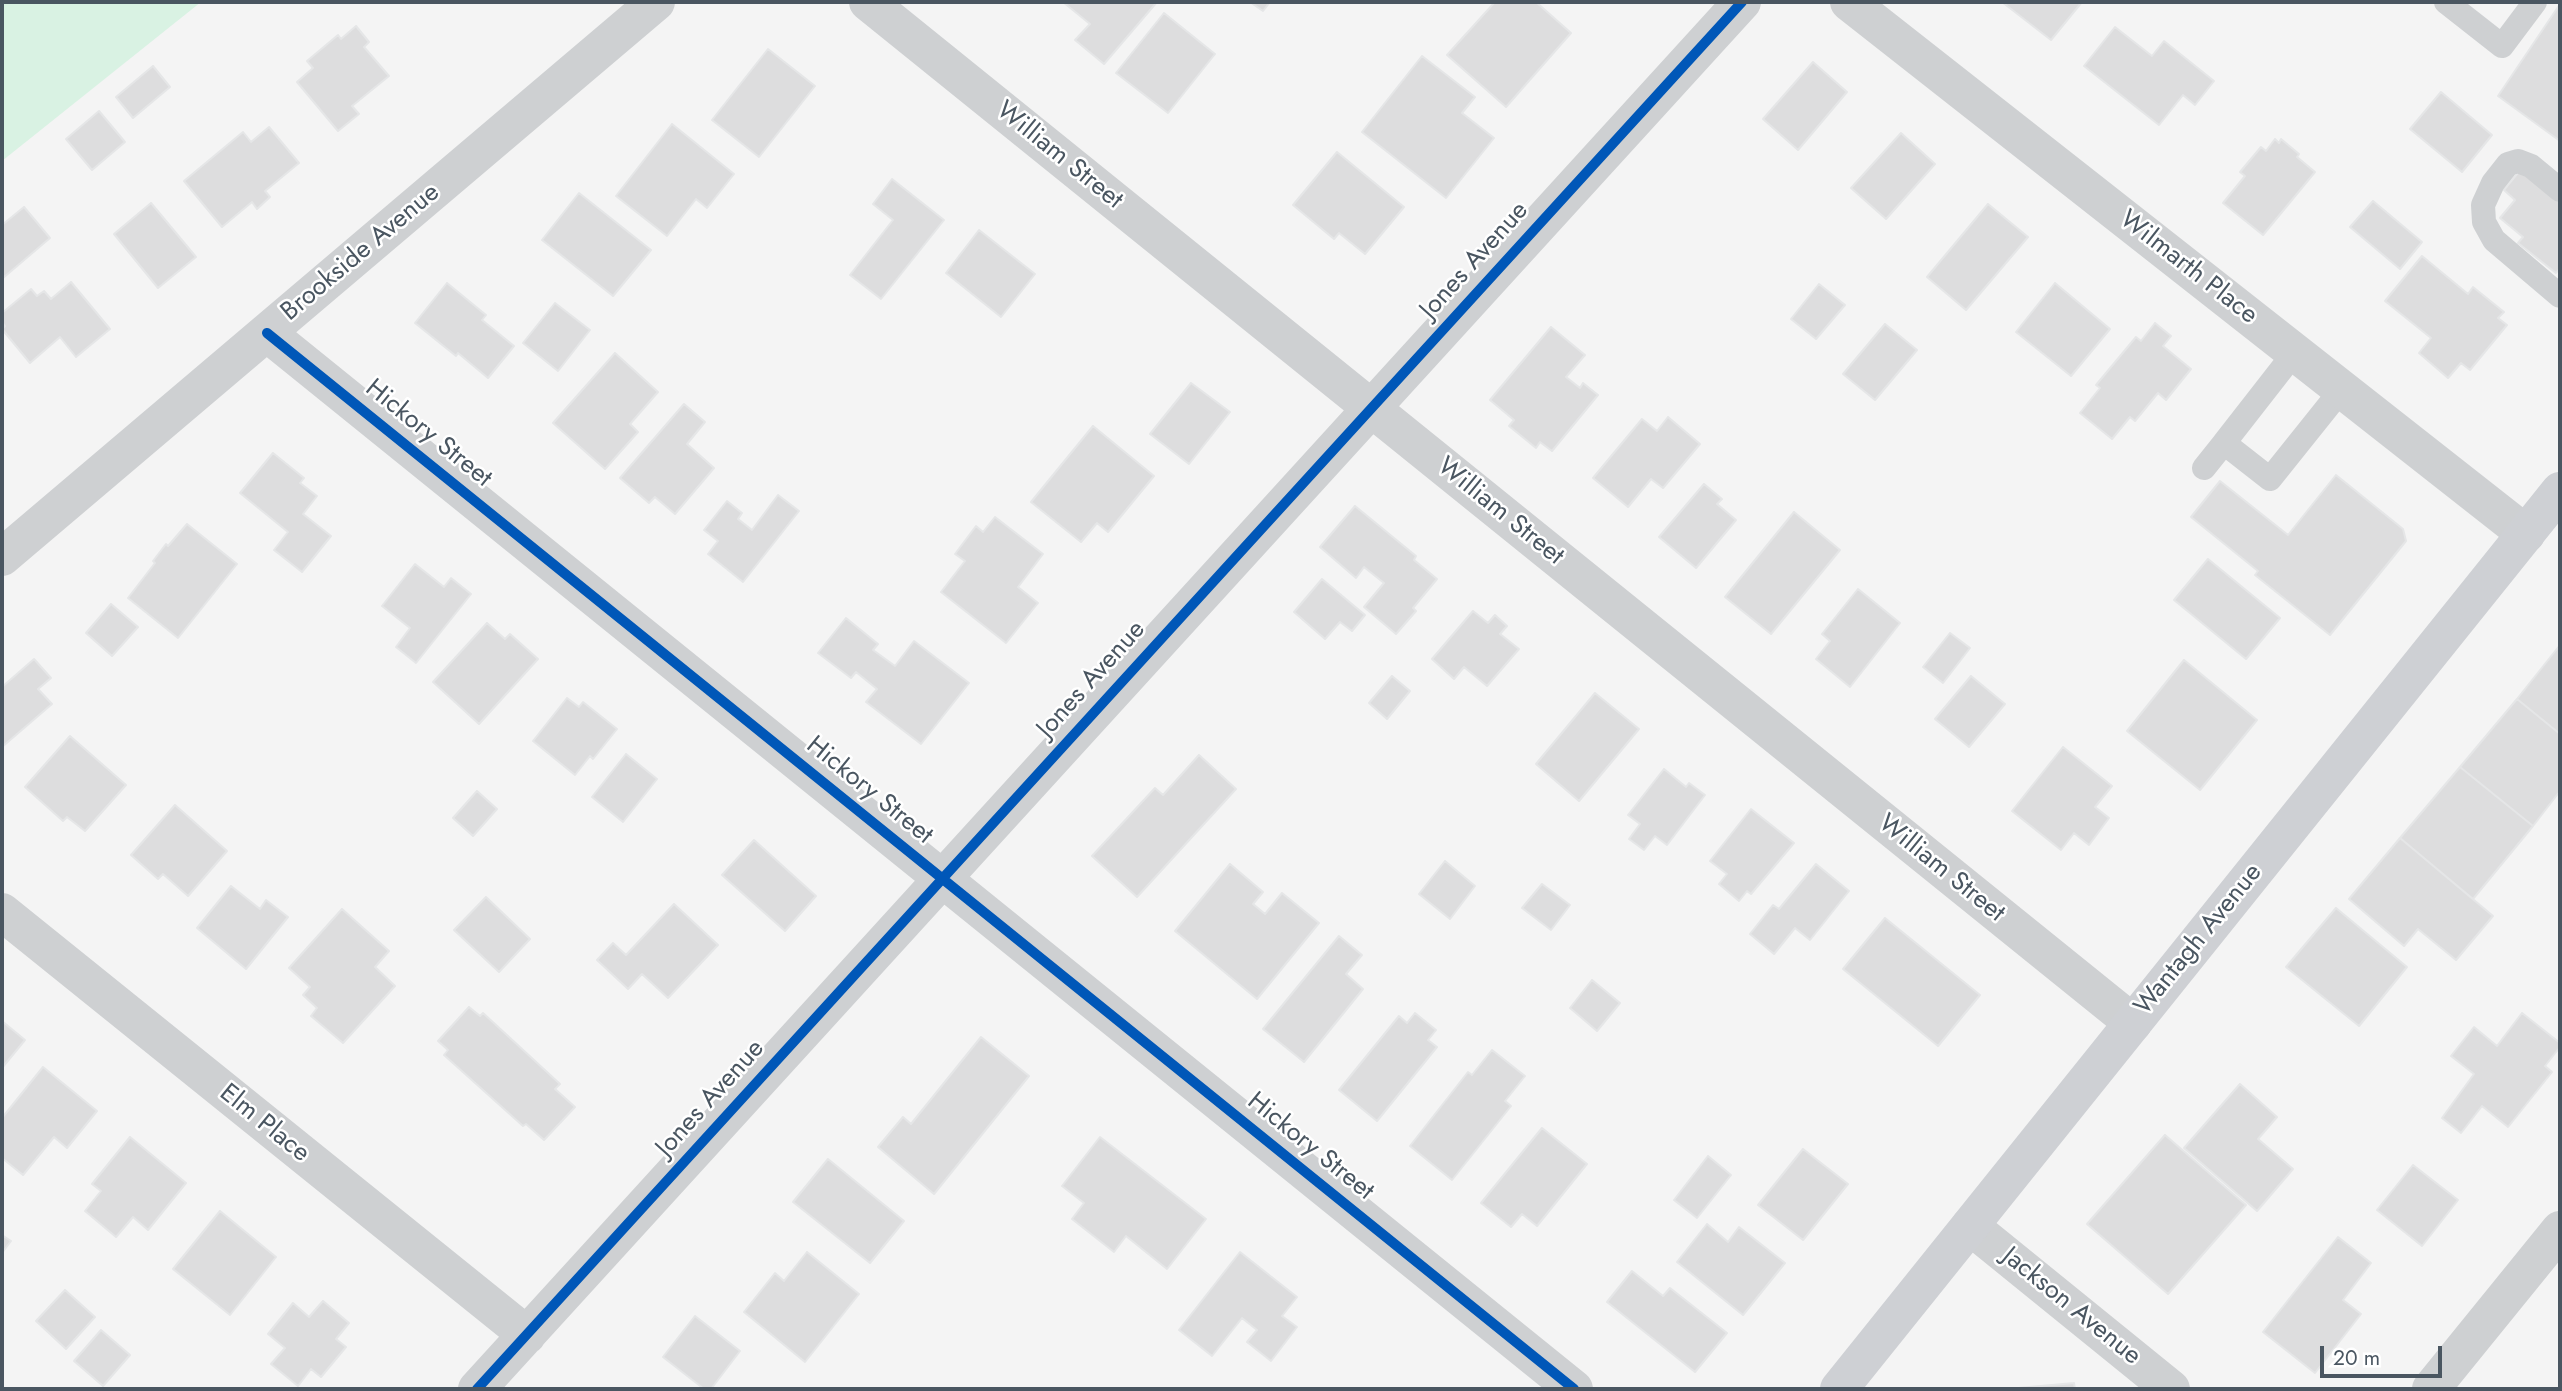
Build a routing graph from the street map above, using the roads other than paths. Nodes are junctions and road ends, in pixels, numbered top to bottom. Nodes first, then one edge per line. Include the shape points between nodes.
1 (656, 2) edge
2 (868, 2) edge
3 (1742, 2) edge
4 (1849, 2) edge
5 (2446, 2) edge
6 (2535, 2) edge
7 (2560, 190) edge
8 (2560, 296) edge
9 (267, 332) junction
10 (2295, 352) junction
11 (2342, 389) junction
12 (1371, 408) junction
13 (2224, 443) junction
14 (2204, 468) dead end
15 (2560, 491) edge
16 (2526, 534) junction
17 (2, 557) edge
18 (942, 879) junction
19 (2, 912) edge
20 (2133, 1023) junction
21 (1970, 1226) junction
22 (2560, 1230) edge
23 (527, 1335) junction
24 (477, 1389) edge
25 (1574, 1389) edge
26 (1839, 1389) edge
27 (2171, 1389) edge
28 (2431, 1389) edge

1 - 9 street, Brookside Avenue
2 - 12 street, William Street
3 - 12 street, Jones Avenue
4 - 10 street, Wilmarth Place
5 - 6 lane via 2502,46
7 - 8 lane via 2518,161 2508,164 2483,205 2484,222 2494,240
9 - 17 street, Brookside Avenue
9 - 18 street, Hickory Street
10 - 11 street, Wilmarth Place
10 - 13 lane
11 - 13 lane via 2270,479
11 - 16 street, Wilmarth Place
12 - 18 street, Jones Avenue
12 - 20 street, William Street
13 - 14 lane
15 - 16 main road, Wantagh Avenue
16 - 20 main road, Wantagh Avenue
18 - 23 street, Jones Avenue
18 - 25 street, Hickory Street
19 - 23 street, Elm Place
20 - 21 main road, Wantagh Avenue
21 - 26 main road, Wantagh Avenue
21 - 27 street, Jackson Avenue
22 - 28 street
23 - 24 street, Jones Avenue

